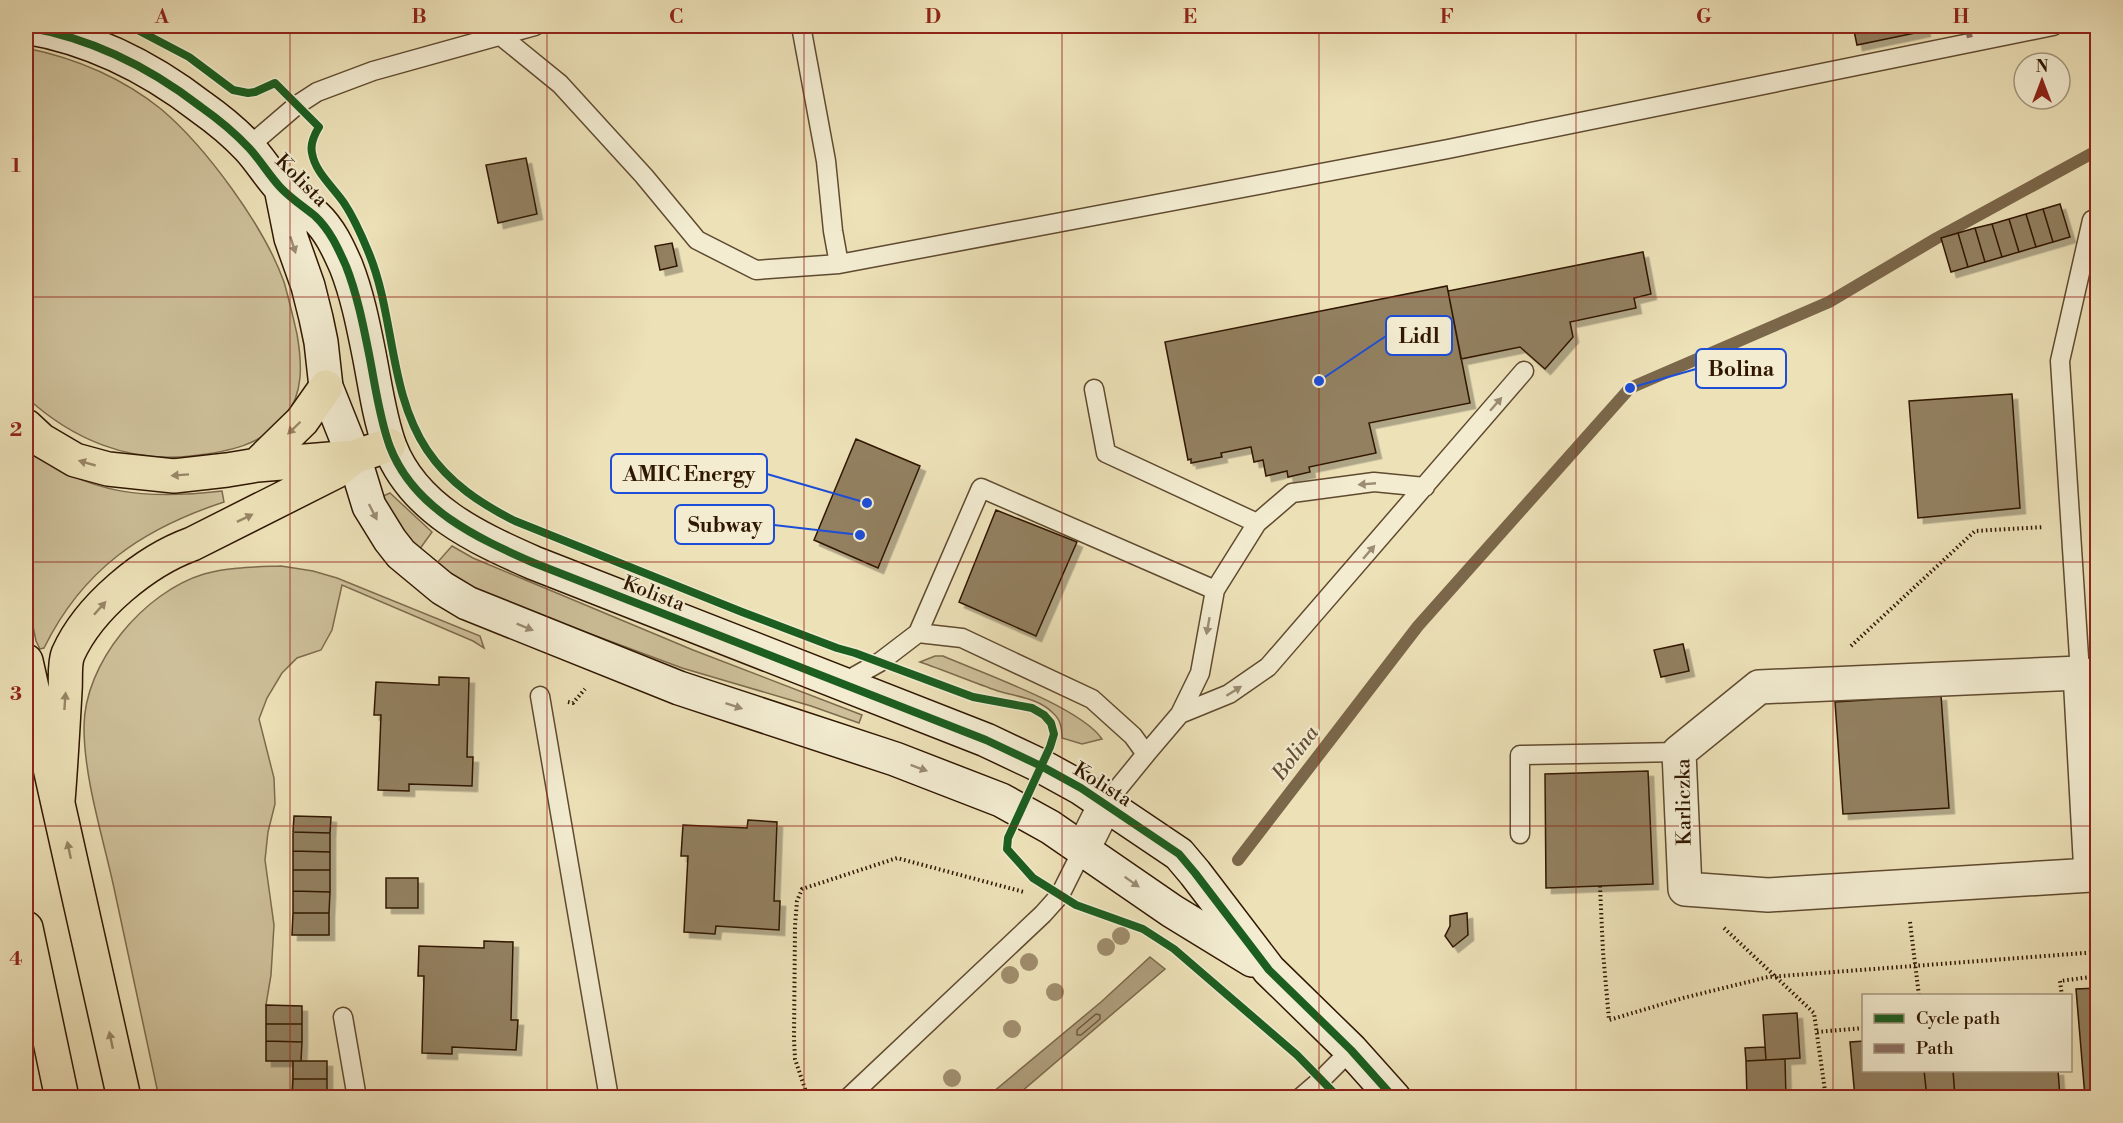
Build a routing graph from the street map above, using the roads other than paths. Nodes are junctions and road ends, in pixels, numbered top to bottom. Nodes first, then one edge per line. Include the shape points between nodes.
1 (535, 26) edge
2 (801, 26) edge
3 (2053, 26) edge
4 (26, 27) edge
5 (501, 36) junction
6 (248, 147) junction
7 (281, 188) junction
8 (2097, 220) edge
9 (839, 264) junction
10 (1524, 371) dead end
11 (326, 387) junction
12 (1094, 389) dead end
13 (26, 426) edge
14 (389, 445) junction
15 (354, 457) junction
16 (256, 465) junction
17 (1425, 488) junction
18 (1257, 524) junction
19 (1215, 590) junction
20 (918, 633) junction
21 (26, 661) edge
22 (2080, 673) junction
23 (841, 684) junction
24 (540, 696) dead end
25 (1180, 714) junction
26 (1679, 752) junction
27 (1146, 754) junction
28 (58, 801) junction
29 (1107, 803) junction
30 (1520, 834) dead end
31 (1083, 849) junction
32 (2094, 876) edge
33 (26, 928) edge
34 (1269, 970) junction
35 (343, 1017) dead end
36 (1351, 1050) junction
37 (62, 1098) edge
38 (124, 1098) edge
39 (357, 1098) edge
40 (609, 1098) edge
41 (848, 1098) edge
42 (1300, 1098) edge
43 (1394, 1098) edge

1 - 5 lane
2 - 9 lane via 826,162
3 - 9 lane via 1459,147
4 - 6 street, Kolista via 84,40 151,72 177,88
5 - 6 lane via 374,71 317,92
5 - 9 lane via 560,84 697,240 756,270
6 - 7 street, Kolista
7 -> 11 street, Kolista via 291,238 308,286
7 - 14 street, Kolista via 329,231 346,267
8 - 22 lane via 2092,220 2060,361
17 -> 10 lane
11 - 15 street, Kolista
11 -> 16 main road via 302,421
12 - 18 lane via 1106,453
16 -> 13 main road via 174,476 108,469 75,460
14 - 15 main road
14 - 23 street, Kolista via 415,489 439,512 486,542
15 - 16 main road
28 -> 15 main road via 67,656 89,621 142,570 335,472
15 -> 31 street, Kolista via 369,506 390,540 442,588 467,603 678,688 978,790 1021,810
17 -> 18 lane via 1374,482 1292,493
25 -> 17 lane via 1229,694 1268,667
18 - 19 lane
19 - 20 lane via 981,488
19 -> 25 lane via 1200,673
20 - 23 lane via 880,662
20 - 27 lane via 962,638 1092,699 1133,736
21 - 28 main road
22 - 26 street, Karliczka via 1759,687
22 - 32 street
23 - 29 street, Kolista via 1004,748
24 - 40 lane
25 - 27 lane
26 - 30 lane via 1520,756
26 - 32 street, Karliczka via 1685,889 1767,896
27 - 29 lane
38 -> 28 main road
29 - 31 street
29 - 34 street, Kolista via 1179,855
31 -> 34 street, Kolista via 1172,911
31 - 41 lane via 1060,895 1043,914
33 - 37 main road
34 - 36 street, Kolista
35 - 39 lane
36 - 42 lane
36 - 43 street, Kolista

